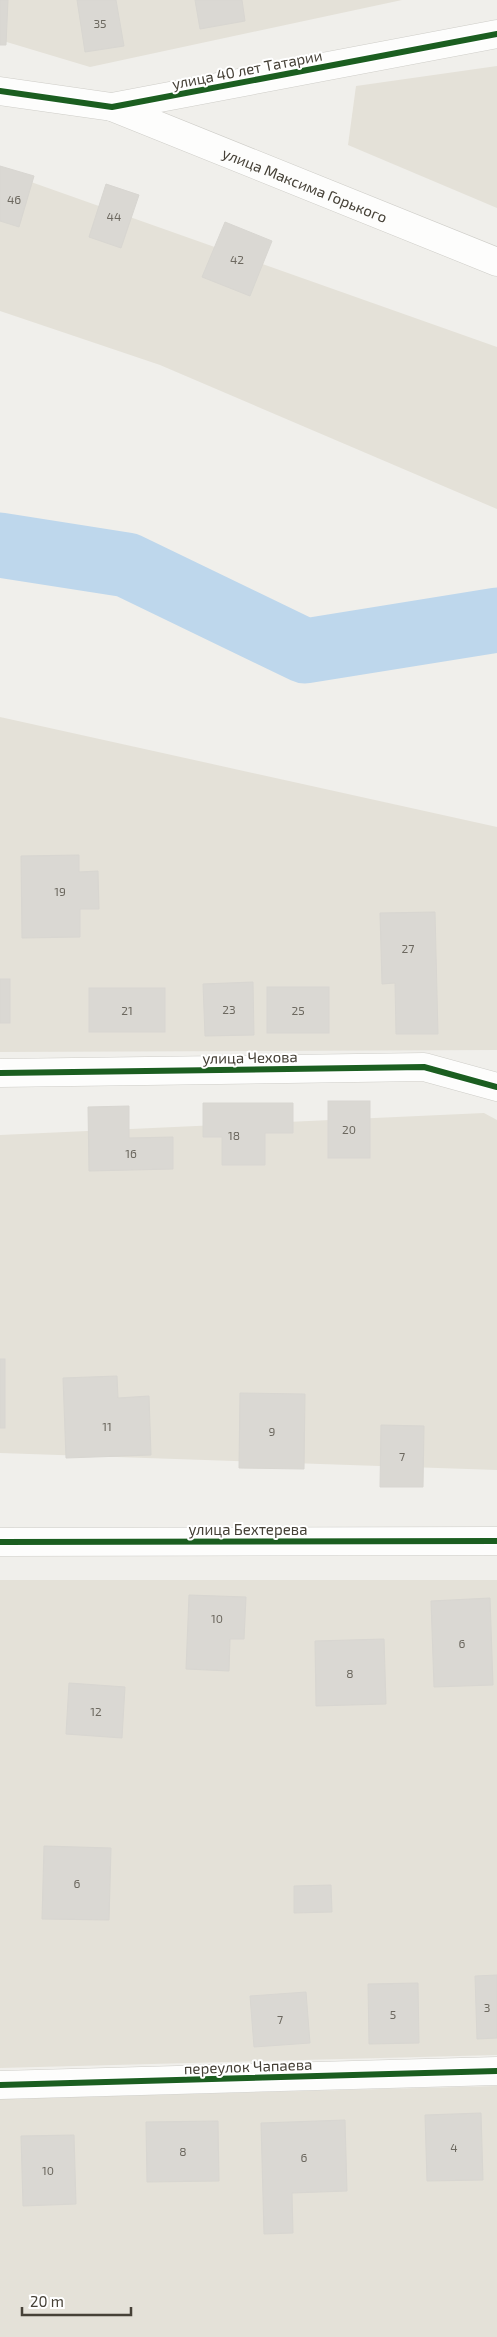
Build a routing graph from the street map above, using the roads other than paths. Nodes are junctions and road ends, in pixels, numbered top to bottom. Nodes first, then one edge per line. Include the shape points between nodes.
1 (497, 34) edge
2 (0, 91) edge
3 (112, 107) junction
4 (497, 262) edge
5 (0, 1073) edge
6 (497, 1087) edge
7 (497, 1541) edge
8 (0, 1542) edge
9 (497, 2071) edge
10 (0, 2085) edge

1 - 3 street, улица 40 лет Татарии
2 - 3 street, улица 40 лет Татарии
3 - 4 street, улица Максима Горького
5 - 6 street, улица Чехова via 424,1067
7 - 8 street, улица Бехтерева
9 - 10 street, переулок Чапаева

